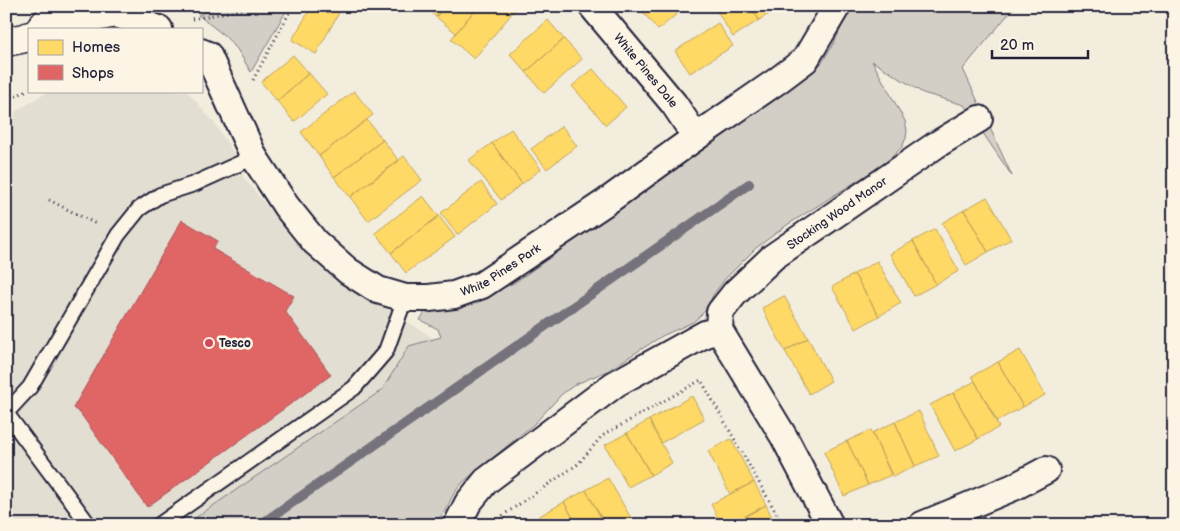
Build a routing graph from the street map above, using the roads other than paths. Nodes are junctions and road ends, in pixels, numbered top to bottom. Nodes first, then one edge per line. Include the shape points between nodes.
1 (56, 6) edge
2 (592, 6) edge
3 (837, 6) edge
4 (112, 10) edge
5 (41, 28) edge
6 (44, 28) edge
7 (157, 28) edge
8 (28, 36) edge
9 (6, 42) edge
10 (202, 53) edge
11 (979, 119) dead end
12 (696, 137) junction
13 (254, 157) junction
14 (405, 298) junction
15 (719, 330) junction
16 (6, 413) edge
17 (1046, 470) dead end
18 (90, 525) edge
19 (159, 525) edge
20 (457, 525) edge
21 (830, 525) edge
22 (922, 525) edge

1 - 5 street
2 - 12 street, White Pines Dale via 674,104
3 - 12 street, White Pines Park via 805,60
4 - 6 street
4 - 7 street
8 - 9 street
10 - 13 street, White Pines Park via 208,56
11 - 15 street, Stocking Wood Manor via 773,257 720,312
12 - 14 street, White Pines Park via 482,285 454,295
13 - 14 street, White Pines Park via 286,206 315,242 348,271 378,290
13 - 16 lane via 194,184 160,194 139,209 118,235 30,387
14 - 19 lane via 386,351 354,388
15 - 20 street via 704,334 615,384 486,481 468,502
15 - 21 street via 784,437
16 - 18 lane
17 - 22 street via 1014,487

